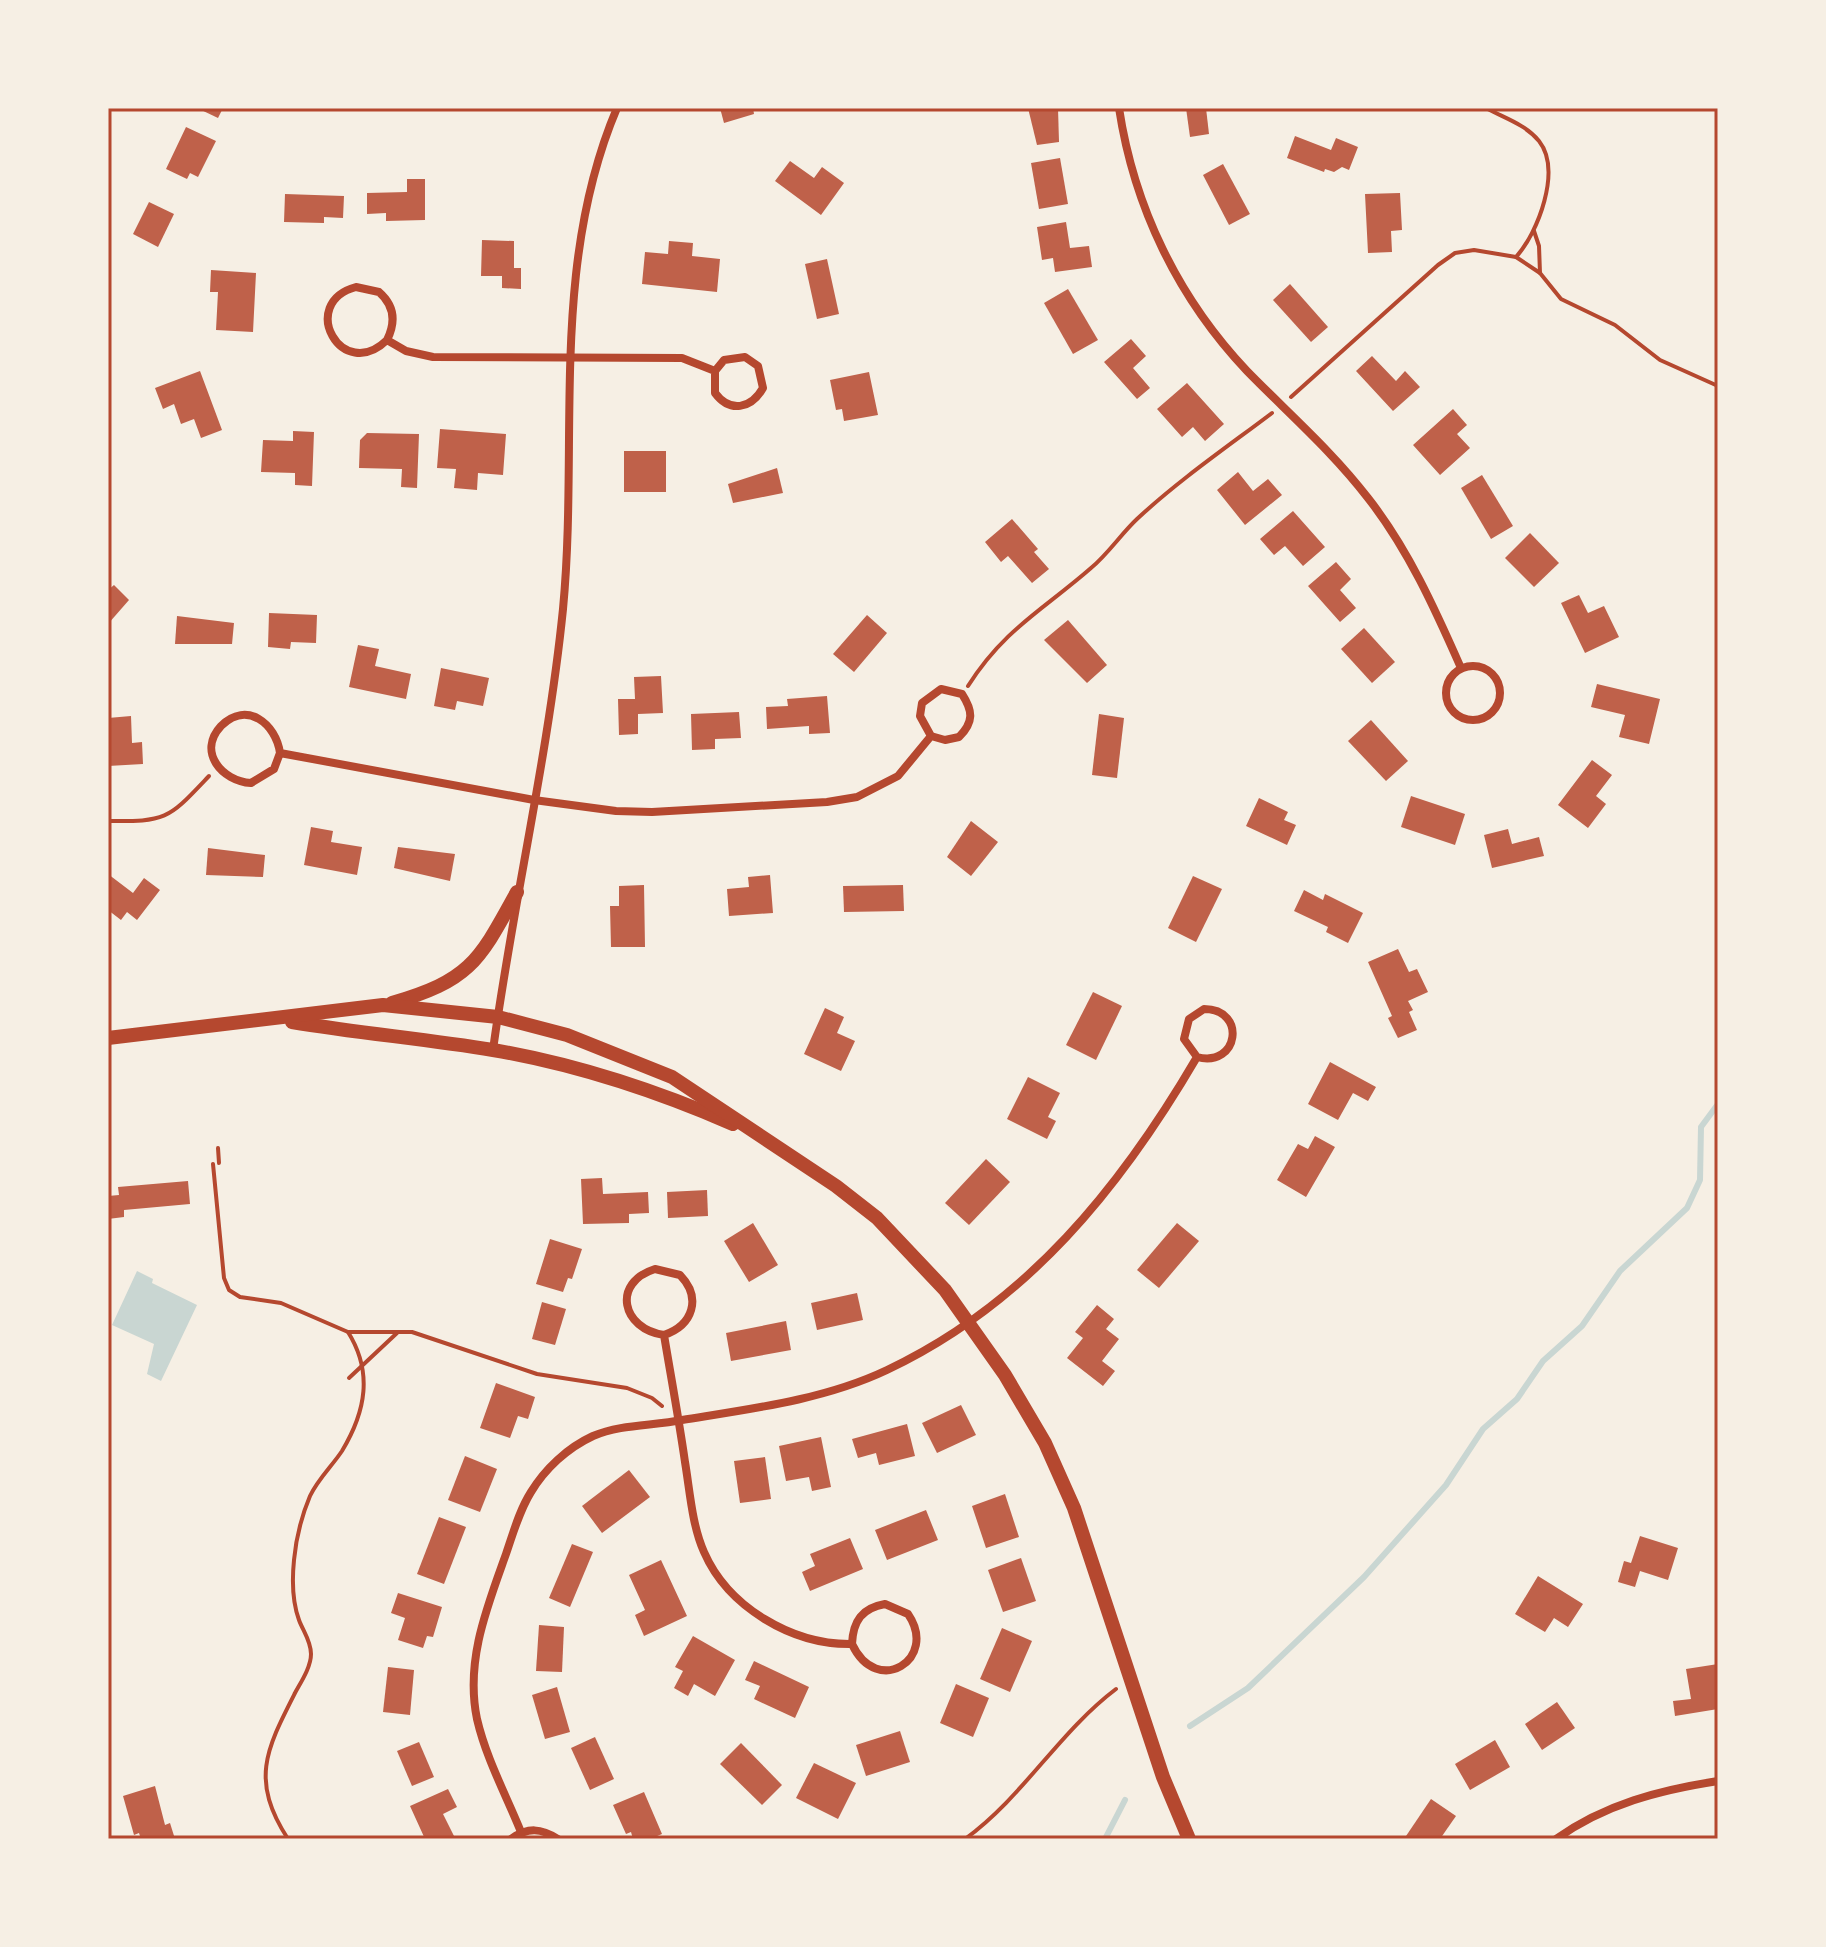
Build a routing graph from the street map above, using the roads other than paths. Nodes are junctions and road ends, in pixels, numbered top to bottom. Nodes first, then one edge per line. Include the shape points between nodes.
1 (617, 108) edge
2 (1119, 108) edge
3 (387, 340) junction
4 (569, 359) junction
5 (715, 371) junction
6 (1461, 668) junction
7 (931, 736) junction
8 (280, 753) junction
9 (534, 800) junction
10 (517, 892) junction
11 (383, 1005) junction
12 (498, 1017) junction
13 (282, 1020) junction
14 (108, 1038) edge
15 (493, 1050) junction
16 (1197, 1057) junction
17 (767, 1138) junction
18 (970, 1321) junction
19 (664, 1335) junction
20 (679, 1421) junction
21 (852, 1644) junction
22 (1718, 1781) edge
23 (521, 1832) junction
24 (511, 1839) edge
25 (558, 1839) edge
26 (1189, 1839) edge
27 (1556, 1839) edge

1 - 4 street via 578,244
2 - 6 street via 1132,172 1165,255 1215,333 1371,501 1422,583
3 - 3 street via 369,353 341,347 327,321 334,299 356,287 379,292 393,310
3 - 4 street via 433,357
4 - 5 street via 682,358
4 - 9 street via 569,536
5 - 5 street via 715,393 733,407 745,406 763,388 758,366 745,357 724,360
6 - 6 street via 1447,684 1448,705 1473,720 1487,716 1498,704 1498,682 1476,666
7 - 7 street via 959,737 968,728 971,707 962,694 941,689 922,703 920,716
7 - 9 street via 898,776 857,797 827,802 627,812
8 - 8 street via 278,738 255,716 220,727 212,748 217,768 228,778 251,783 274,769
8 - 9 street
9 - 10 street
10 - 11 street via 486,948 462,974 444,986
10 - 12 street
11 - 12 street
11 - 13 street
12 - 15 street
12 - 17 street via 621,1054 672,1077
13 - 14 street
13 - 15 street
15 - 17 street via 613,1079
16 - 16 street via 1184,1039 1189,1019 1204,1009 1220,1011 1234,1031 1230,1049 1218,1058
16 - 18 street via 1158,1126 1088,1215 1039,1266
17 - 18 street via 877,1218
18 - 20 street via 853,1384
18 - 26 street via 1056,1469 1079,1523 1163,1777
19 - 19 street via 689,1320 693,1294 680,1275 655,1269 633,1282 628,1310 633,1322 648,1333
19 - 20 street
20 - 21 street via 694,1520 716,1575 754,1613 778,1626 830,1644
20 - 23 street via 622,1427 568,1451 529,1494 518,1522 484,1613 474,1682 477,1719
21 - 21 street via 859,1659 881,1671 905,1664 918,1639 908,1614 885,1604 861,1614
22 - 27 street via 1625,1802
23 - 24 street
23 - 25 street via 545,1831

